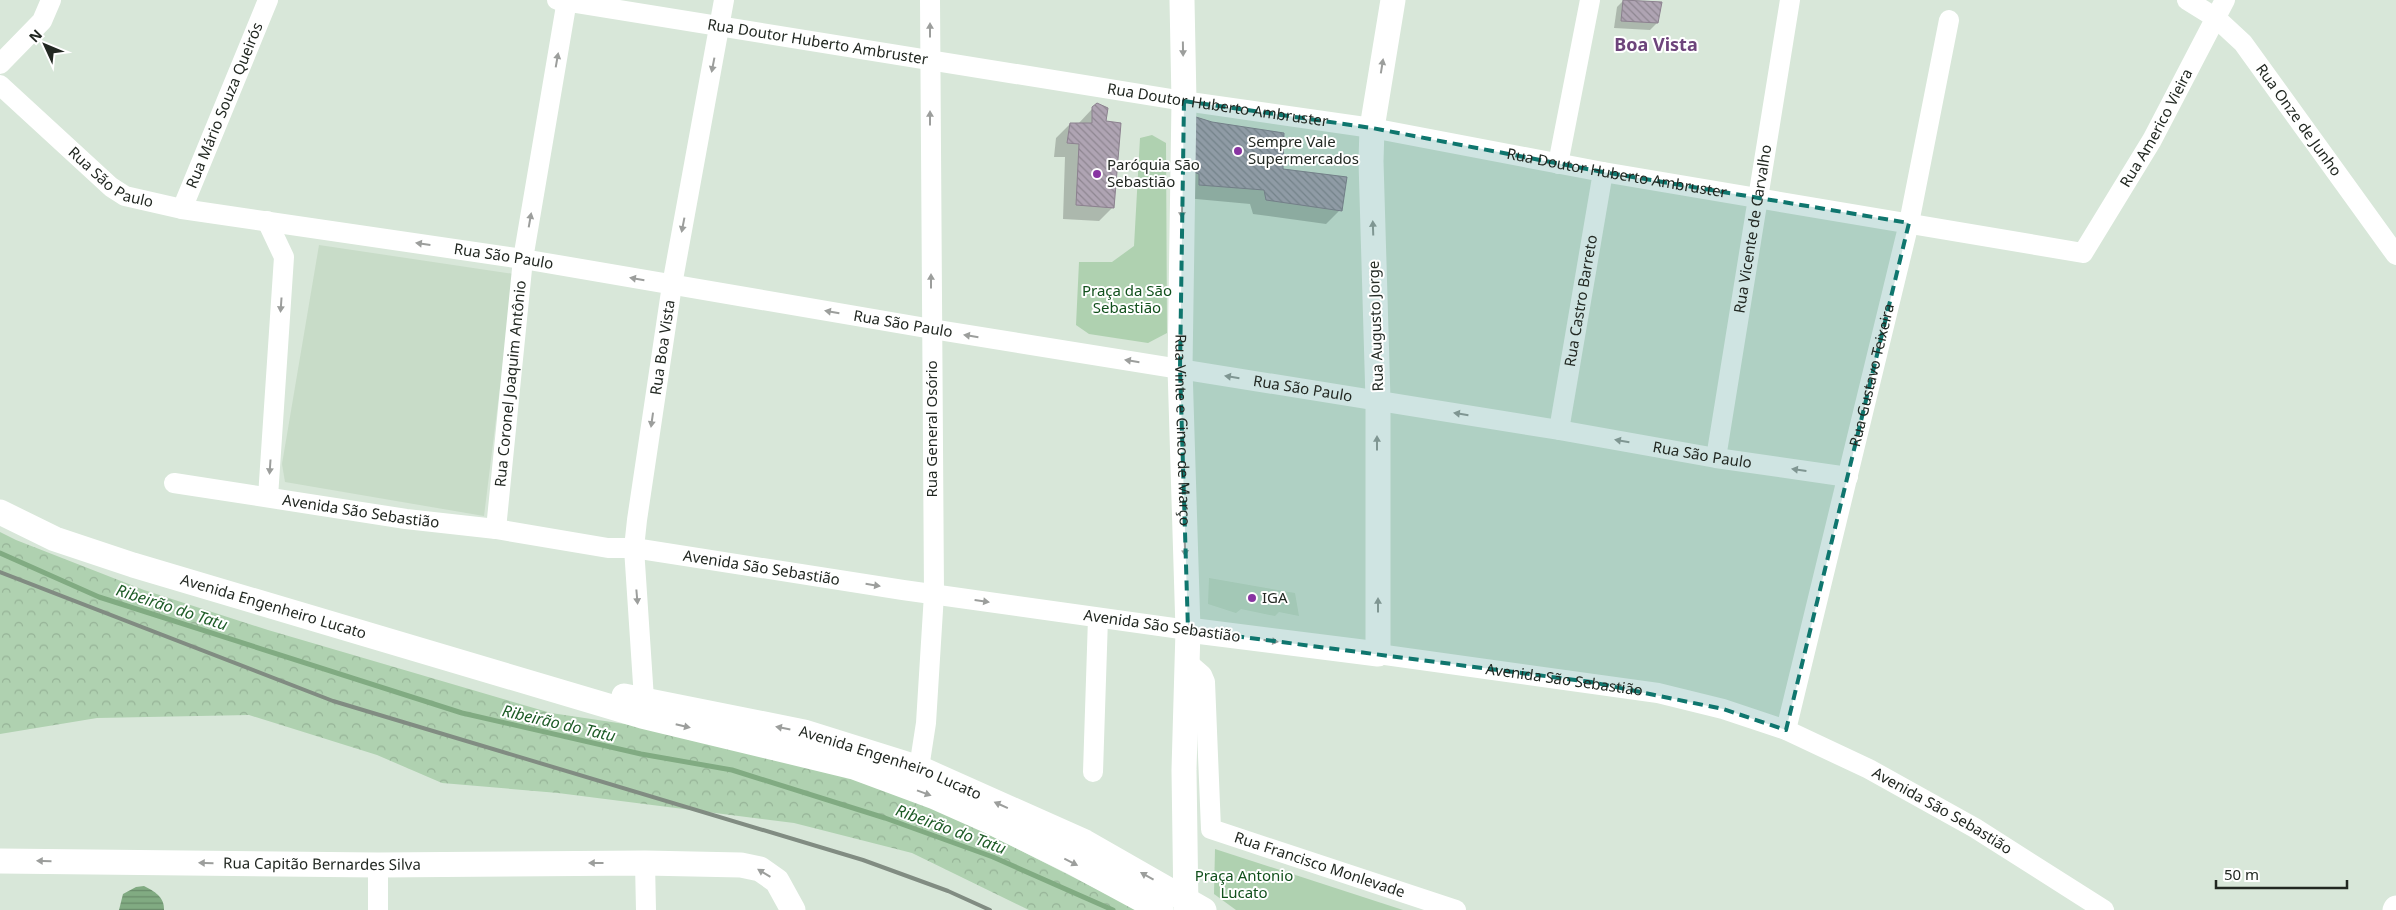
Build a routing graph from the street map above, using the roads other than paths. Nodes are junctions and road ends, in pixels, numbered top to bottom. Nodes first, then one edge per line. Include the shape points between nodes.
1 (51, 0) edge
2 (268, 0) edge
3 (563, 0) edge
4 (724, 0) edge
5 (930, 0) edge
6 (1182, 0) edge
7 (1393, 0) edge
8 (1590, 0) edge
9 (1790, 0) edge
10 (2187, 0) edge
11 (2225, 0) edge
12 (2216, 18) junction
13 (1949, 20) dead end
14 (720, 26) junction
15 (930, 60) junction
16 (0, 64) edge
17 (0, 85) edge
18 (1184, 101) junction
19 (1372, 128) junction
20 (1558, 164) junction
21 (1603, 172) junction
22 (1758, 198) junction
23 (182, 209) junction
24 (267, 221) junction
25 (1909, 223) junction
26 (306, 228) junction
27 (2083, 253) joint
28 (2396, 255) edge
29 (284, 257) junction
30 (523, 259) junction
31 (672, 285) junction
32 (932, 329) junction
33 (1180, 368) junction
34 (1378, 400) junction
35 (1559, 430) junction
36 (1716, 458) junction
37 (1848, 477) junction
38 (174, 483) dead end
39 (268, 497) junction
40 (0, 512) edge
41 (496, 529) junction
42 (634, 548) junction
43 (934, 594) junction
44 (1098, 618) junction
45 (1188, 630) junction
46 (1378, 654) junction
47 (1187, 662) junction
48 (643, 707) junction
49 (1786, 730) junction
50 (854, 767) junction
51 (919, 768) junction
52 (1093, 772) dead end
53 (0, 861) edge
54 (645, 863) junction
55 (378, 865) junction
56 (378, 910) edge
57 (646, 910) edge
58 (793, 910) edge
59 (1161, 910) edge
60 (1186, 910) edge
61 (1204, 910) edge
62 (1456, 910) edge
63 (2104, 910) edge

1 - 16 street via 42,22
2 - 23 street, Rua Mário Souza Queirós
3 - 14 street, Rua Doutor Huberto Ambruster
30 -> 3 street, Rua Coronel Joaquim Antônio
4 - 14 street, Rua Boa Vista
15 -> 5 street, Rua General Osório
6 -> 18 main road, Rua Vinte e Cinco de Março
19 -> 7 main road, Rua Augusto Jorge
8 - 20 street
9 - 22 street, Rua Vicente de Carvalho
10 - 12 street, Rua Onze de Junho
11 - 12 street, Rua Americo Vieira
12 - 27 street, Rua Americo Vieira via 2152,140
12 - 28 street, Rua Onze de Junho via 2243,43
13 - 25 street, Rua Gustavo Teixeira
14 - 15 street, Rua Doutor Huberto Ambruster
14 -> 31 street, Rua Boa Vista
15 - 18 street, Rua Doutor Huberto Ambruster
32 -> 15 street, Rua General Osório
17 - 23 street, Rua São Paulo via 111,187 125,196
18 - 19 street, Rua Doutor Huberto Ambruster
18 -> 33 main road, Rua Vinte e Cinco de Março
19 - 20 street, Rua Doutor Huberto Ambruster
34 -> 19 main road, Rua Augusto Jorge
20 - 21 street, Rua Doutor Huberto Ambruster
21 - 22 street, Rua Doutor Huberto Ambruster
21 - 35 street, Rua Castro Barreto
22 - 25 street, Rua Doutor Huberto Ambruster
22 - 36 street, Rua Vicente de Carvalho
23 - 24 street, Rua São Paulo
24 - 26 street, Rua São Paulo
24 - 29 street
25 - 27 street, Rua Doutor Huberto Ambruster
25 - 37 street, Rua Gustavo Teixeira
26 - 29 street
30 -> 26 street, Rua São Paulo
29 -> 39 street
31 -> 30 street, Rua São Paulo
30 - 41 street, Rua Coronel Joaquim Antônio
32 -> 31 street, Rua São Paulo
31 -> 42 street, Rua Boa Vista
33 -> 32 street, Rua São Paulo
32 - 43 street, Rua General Osório
34 -> 33 street, Rua São Paulo
33 -> 45 main road, Rua Vinte e Cinco de Março
35 -> 34 street, Rua São Paulo
46 -> 34 main road, Rua Augusto Jorge
36 -> 35 street, Rua São Paulo
37 -> 36 street, Rua São Paulo
37 - 49 street, Rua Gustavo Teixeira
38 - 39 street, Avenida São Sebastião
39 - 41 street, Avenida São Sebastião via 406,519
40 - 48 main road, Avenida Engenheiro Lucato via 55,539 133,565 552,688
41 - 42 street, Avenida São Sebastião via 608,548
42 -> 43 street, Avenida São Sebastião
42 -> 48 street, Rua Boa Vista
43 -> 44 street, Avenida São Sebastião
43 - 51 street, Rua General Osório via 926,723
44 - 45 street, Avenida São Sebastião
44 - 52 street
45 -> 46 main road, Avenida São Sebastião
45 - 47 main road, Rua Vinte e Cinco de Março
46 - 49 street, Avenida São Sebastião via 1658,693 1723,709
47 - 60 main road, Rua Vinte e Cinco de Março via 1184,770
47 - 62 street, Rua Francisco Monlevade via 1205,682 1211,829
48 -> 50 main road, Avenida Engenheiro Lucato
51 -> 48 main road, Avenida Engenheiro Lucato via 804,732
49 - 63 street, Avenida São Sebastião via 1869,769 1975,828
50 - 51 main road via 900,776
50 -> 59 main road, Avenida Engenheiro Lucato via 935,796 989,821
61 -> 51 main road, Avenida Engenheiro Lucato via 1085,842
55 -> 53 main road, Rua Capitão Bernardes Silva
54 -> 55 main road, Rua Capitão Bernardes Silva
54 - 57 street
58 -> 54 main road, Rua Capitão Bernardes Silva via 777,881 760,869 741,865
55 - 56 street

